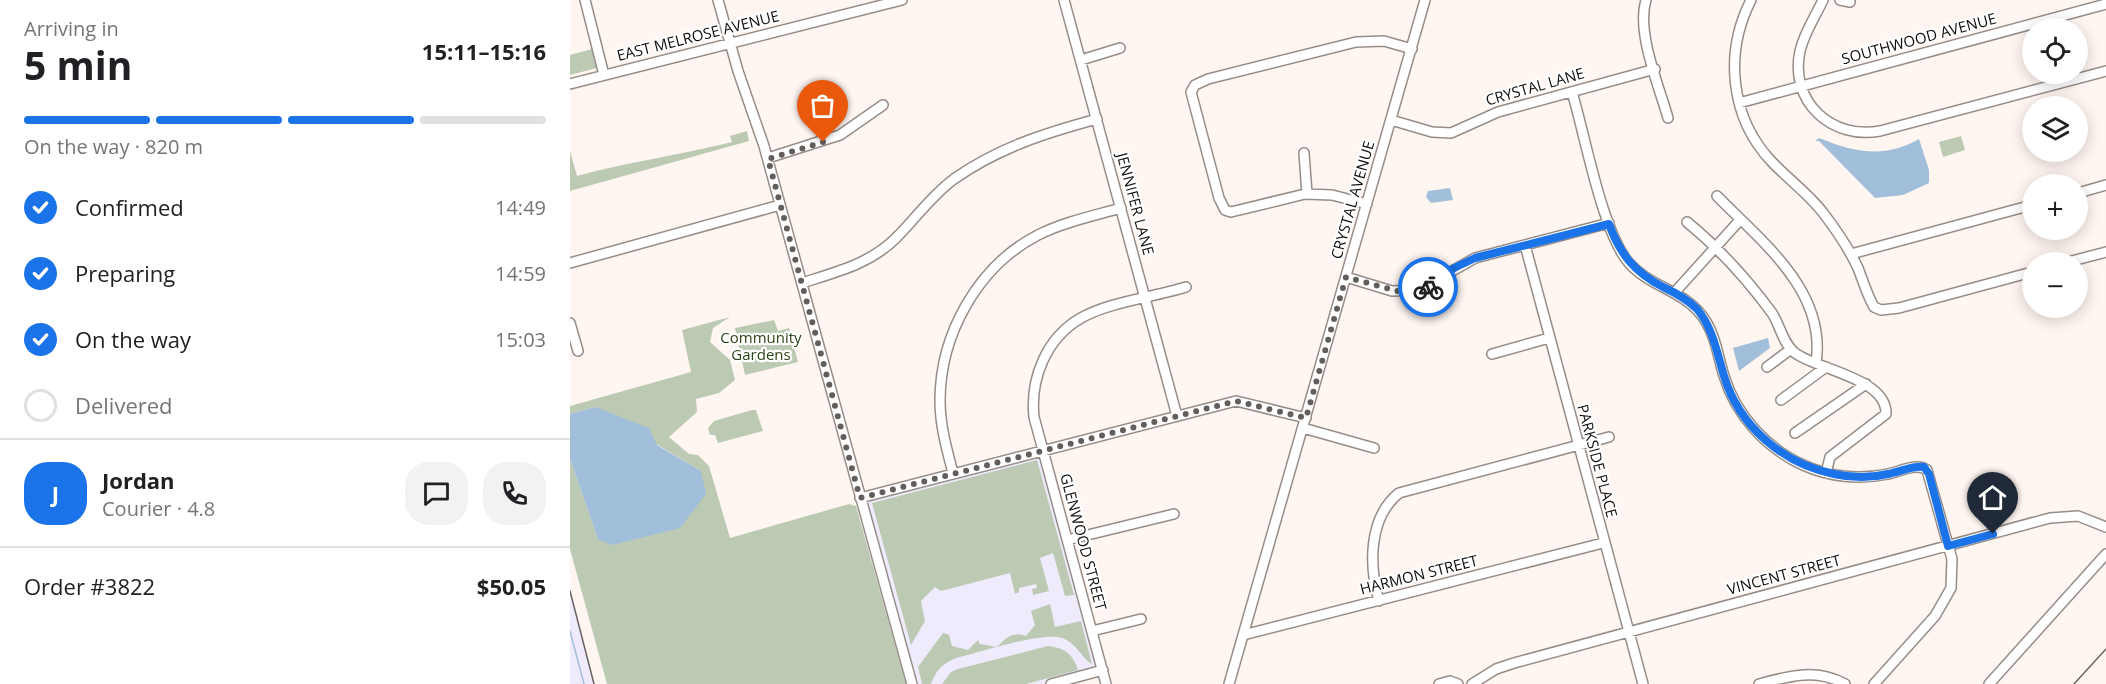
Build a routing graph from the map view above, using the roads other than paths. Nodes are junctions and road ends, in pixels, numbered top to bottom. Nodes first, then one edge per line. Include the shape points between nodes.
1 (585, 0) edge
2 (718, 0) edge
3 (902, 0) edge
4 (1064, 0) edge
5 (1425, 0) edge
6 (1646, 0) edge
7 (1751, 0) edge
8 (1823, 0) edge
9 (1840, 0) edge
10 (1850, 2) dead end
11 (2106, 4) edge
12 (730, 44) junction
13 (1120, 48) dead end
14 (1412, 49) junction
15 (1081, 60) junction
16 (1655, 69) junction
17 (2106, 71) edge
18 (604, 75) junction
19 (570, 84) edge
20 (1801, 86) junction
21 (1572, 92) junction
22 (1739, 103) junction
23 (883, 105) dead end
24 (1668, 118) dead end
25 (1097, 119) junction
26 (1391, 120) junction
27 (1304, 153) dead end
28 (768, 159) junction
29 (2106, 185) edge
30 (2088, 190) edge
31 (1307, 194) junction
32 (1717, 196) dead end
33 (1367, 204) junction
34 (780, 205) junction
35 (1121, 208) junction
36 (2022, 208) edge
37 (1740, 220) junction
38 (1687, 222) dead end
39 (1609, 224) junction
40 (1525, 245) junction
41 (1716, 246) junction
42 (2106, 252) edge
43 (1851, 254) junction
44 (2088, 257) edge
45 (570, 263) edge
46 (2022, 275) edge
47 (1346, 277) junction
48 (802, 283) junction
49 (1186, 286) dead end
50 (1675, 292) junction
51 (1146, 298) junction
52 (570, 323) edge
53 (1549, 338) junction
54 (1791, 349) junction
55 (578, 351) dead end
56 (1492, 354) dead end
57 (1816, 363) junction
58 (1767, 367) dead end
59 (1826, 367) junction
60 (1866, 384) junction
61 (1781, 400) dead end
62 (1177, 416) junction
63 (1304, 423) junction
64 (1795, 433) dead end
65 (1610, 437) dead end
66 (1578, 445) junction
67 (1374, 448) dead end
68 (1042, 451) junction
69 (1826, 472) junction
70 (953, 473) junction
71 (860, 498) junction
72 (1174, 514) dead end
73 (2106, 527) edge
74 (1068, 540) junction
75 (1603, 543) junction
76 (1948, 546) junction
77 (2106, 554) edge
78 (1379, 601) junction
79 (1141, 619) dead end
80 (1092, 631) junction
81 (1629, 633) junction
82 (1243, 635) junction
83 (1103, 670) junction
84 (912, 684) edge
85 (1051, 684) edge
86 (1106, 684) edge
87 (1229, 684) edge
88 (1439, 684) edge
89 (1458, 684) edge
90 (1472, 684) edge
91 (1642, 684) edge
92 (1759, 684) edge
93 (1845, 684) edge
94 (1874, 684) edge
95 (1989, 684) edge

1 - 18 street
2 - 12 street
3 - 12 street, EAST MELROSE AVENUE
4 - 15 street, JENNIFER LANE
5 - 14 street, CRYSTAL AVENUE
6 - 16 street via 1643,23
7 - 22 street via 1734,55
8 - 20 street via 1800,50
9 - 10 street
11 - 20 street, SOUTHWOOD AVENUE
12 - 18 street, EAST MELROSE AVENUE
12 - 28 street
13 - 15 street
14 - 26 street, CRYSTAL AVENUE
14 - 31 street via 1384,41 1356,42 1230,72 1195,85 1191,92 1193,106 1225,210 1231,212
15 - 25 street, JENNIFER LANE
16 - 21 street, CRYSTAL LANE
16 - 24 street
17 - 20 street via 1866,134 1827,123 1810,105
18 - 19 street, EAST MELROSE AVENUE
20 - 22 street, SOUTHWOOD AVENUE
21 - 26 street, CRYSTAL LANE via 1498,112 1451,133 1432,132
21 - 39 street
22 - 43 street via 1755,141 1822,211
23 - 28 street via 840,135
25 - 35 street, JENNIFER LANE
25 - 48 street via 1000,150 942,189 897,237 871,257
26 - 33 street, CRYSTAL AVENUE
27 - 31 street
28 - 34 street
29 - 30 street
31 - 33 street via 1332,195
32 - 37 street
33 - 47 street, CRYSTAL AVENUE
34 - 45 street
34 - 48 street
35 - 51 street, JENNIFER LANE
35 - 70 street via 1055,227 1022,244 992,270 968,302 947,347 940,384 941,421
36 - 43 street
37 - 41 street
37 - 57 street via 1773,251 1803,293 1817,335
38 - 41 street
39 - 40 street
39 - 50 street via 1623,256 1645,276
40 - 47 street via 1475,258 1428,287 1410,292 1392,291
40 - 53 street, PARKSIDE PLACE
41 - 50 street
41 - 54 street via 1772,313
42 - 44 street
43 - 46 street via 1871,302 1881,310
47 - 63 street, CRYSTAL AVENUE
48 - 71 street
49 - 51 street, GLENWOOD STREET
50 - 69 street via 1694,306 1707,323 1728,388 1752,427 1782,453
51 - 62 street, JENNIFER LANE
51 - 68 street, GLENWOOD STREET via 1081,318 1050,348 1038,372 1033,398
52 - 55 street
53 - 56 street
53 - 66 street, PARKSIDE PLACE
54 - 57 street
54 - 58 street
57 - 59 street
59 - 60 street
59 - 61 street
60 - 64 street
60 - 69 street via 1881,396 1886,414 1830,457
62 - 63 street via 1240,401
62 - 68 street
63 - 67 street
63 - 82 street, CRYSTAL AVENUE
65 - 66 street
66 - 75 street, PARKSIDE PLACE
66 - 78 street via 1408,489 1392,499 1378,526 1372,567
68 - 70 street
68 - 74 street, GLENWOOD STREET
69 - 76 street via 1870,477 1924,467
70 - 71 street
71 - 84 street
72 - 74 street
73 - 76 street, VINCENT STREET via 2087,518 2060,517
74 - 80 street, GLENWOOD STREET
75 - 78 street, HARMON STREET
75 - 81 street, PARKSIDE PLACE
76 - 81 street, VINCENT STREET
76 - 94 street via 1953,570 1946,599
77 - 95 street
78 - 82 street, HARMON STREET
79 - 80 street
80 - 83 street, GLENWOOD STREET
81 - 90 street, VINCENT STREET via 1514,663
81 - 91 street, PARKSIDE PLACE
82 - 87 street, CRYSTAL AVENUE
83 - 85 street
83 - 86 street, GLENWOOD STREET
88 - 89 street
92 - 93 street via 1807,674

